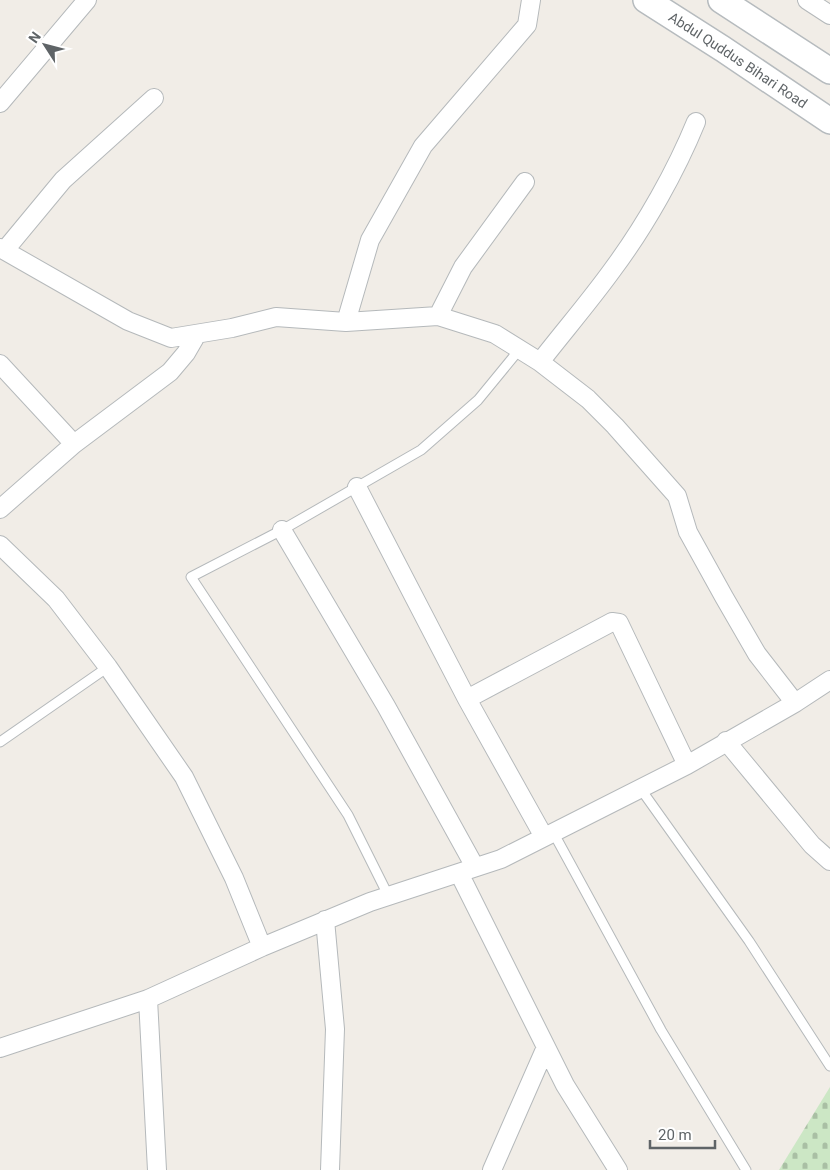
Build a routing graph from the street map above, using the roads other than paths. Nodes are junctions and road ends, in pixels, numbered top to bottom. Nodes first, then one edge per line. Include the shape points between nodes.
1 (88, 0) edge
2 (530, 0) edge
3 (646, 0) edge
4 (721, 0) edge
5 (807, 0) edge
6 (830, 16) edge
7 (830, 71) edge
8 (154, 98) dead end
9 (0, 103) edge
10 (830, 121) edge
11 (696, 122) dead end
12 (525, 182) dead end
13 (3, 249) edge
14 (438, 316) junction
15 (346, 322) junction
16 (197, 334) junction
17 (519, 350) junction
18 (540, 362) junction
19 (0, 364) edge
20 (74, 444) junction
21 (357, 487) junction
22 (0, 509) edge
23 (282, 530) junction
24 (0, 545) edge
25 (108, 666) junction
26 (828, 684) edge
27 (467, 699) junction
28 (795, 703) junction
29 (726, 741) junction
30 (0, 742) edge
31 (687, 765) junction
32 (640, 788) junction
33 (548, 834) junction
34 (830, 862) edge
35 (467, 870) junction
36 (388, 896) junction
37 (325, 920) junction
38 (262, 947) junction
39 (148, 999) junction
40 (2, 1042) edge
41 (546, 1047) junction
42 (830, 1066) edge
43 (157, 1170) edge
44 (330, 1170) edge
45 (492, 1170) edge
46 (618, 1170) edge
47 (746, 1170) edge

1 - 9 street
2 - 15 street via 527,24 423,146 370,240
3 - 10 main road, Abdul Quddus Bihari Road
4 - 7 main road
5 - 6 street
8 - 13 street via 63,180
11 - 18 street via 660,193 614,268
12 - 14 street via 463,267
13 - 16 street via 128,321 171,338
14 - 15 street
14 - 17 street via 495,334
15 - 16 street via 276,316
16 - 20 street via 170,372
17 - 18 street
17 - 21 lane via 478,400 421,450
18 - 28 street via 588,399 676,496 688,532 724,597 757,654
19 - 20 street
20 - 22 street
21 - 23 lane
21 - 27 street
23 - 35 street via 386,706
23 - 36 lane via 190,577 348,815
24 - 25 street via 56,599
25 - 30 lane
25 - 38 street via 184,777 234,878
26 - 28 street
27 - 31 street via 612,622 618,623
27 - 33 street
28 - 29 street
29 - 31 street
29 - 34 street via 812,845
31 - 32 street
32 - 33 street
32 - 42 lane via 749,941
33 - 35 street via 500,859
33 - 47 lane
35 - 36 street
35 - 41 street
36 - 37 street
37 - 38 street
37 - 44 street via 335,1029
38 - 39 street
39 - 40 street
39 - 43 street
41 - 45 street
41 - 46 street via 565,1085

